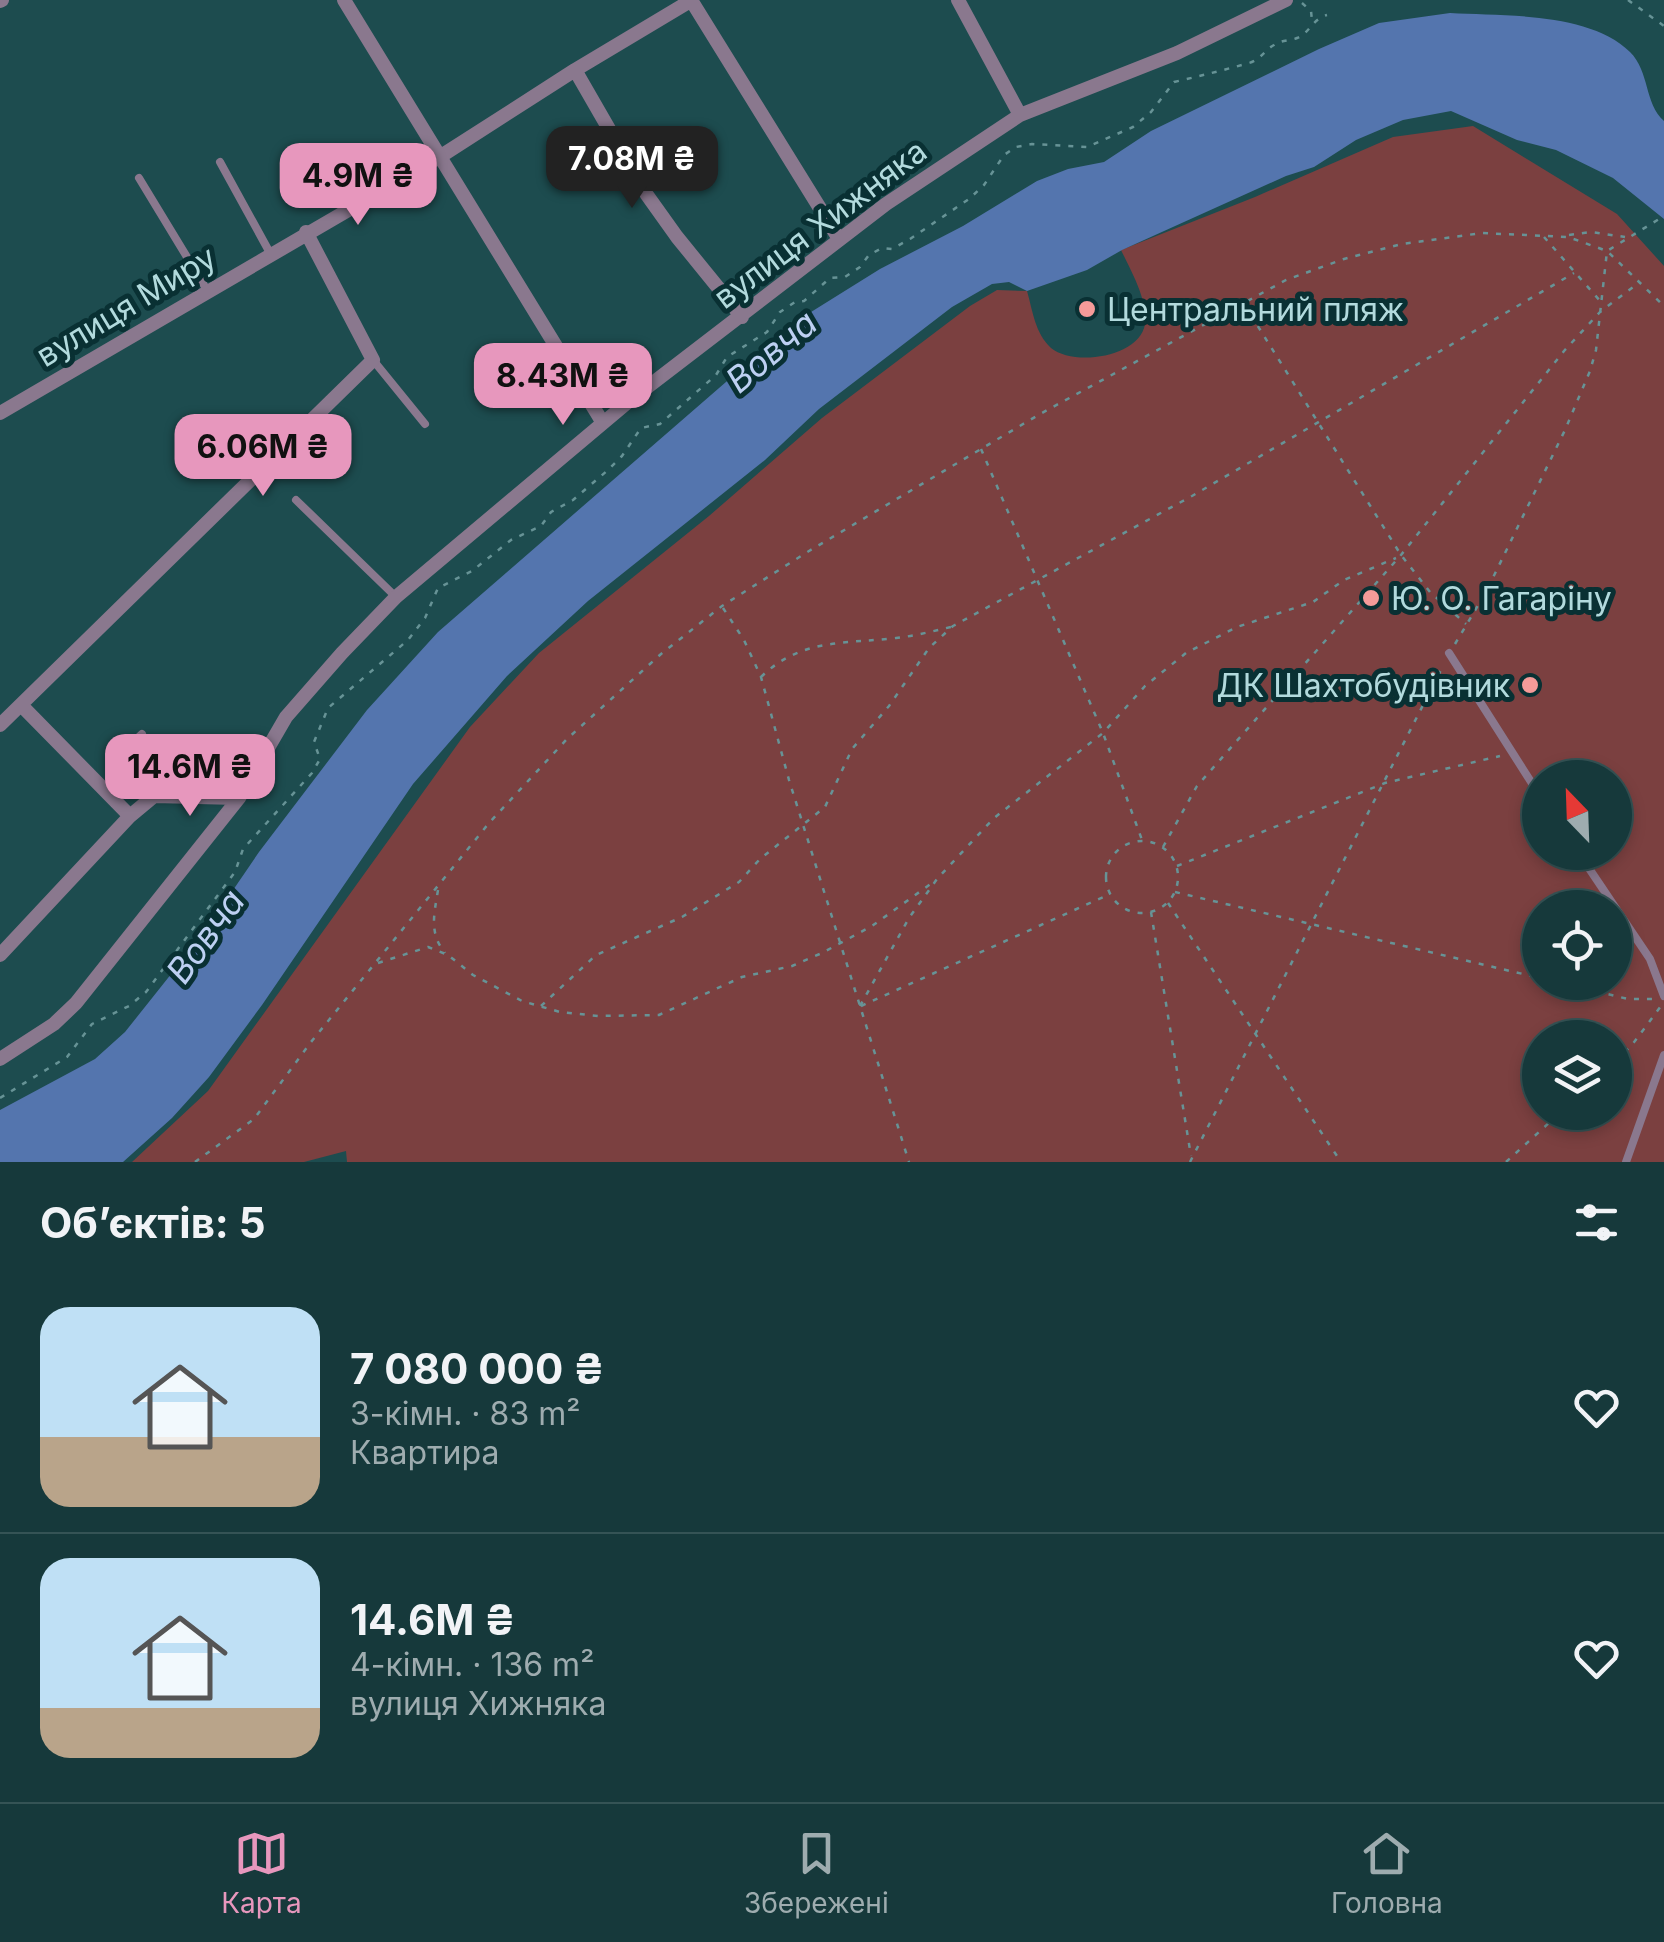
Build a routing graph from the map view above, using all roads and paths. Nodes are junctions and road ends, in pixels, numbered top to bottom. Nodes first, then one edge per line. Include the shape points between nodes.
1 (344, 0) edge
2 (691, 0) edge
3 (958, 0) edge
4 (1286, 0) edge
5 (1296, 0) edge
6 (1628, 0) edge
7 (1327, 15) dead end
8 (1312, 22) junction
9 (1664, 26) edge
10 (574, 70) junction
11 (1020, 115) junction
12 (441, 156) junction
13 (220, 162) dead end
14 (138, 178) dead end
15 (1664, 216) edge
16 (306, 232) junction
17 (1543, 236) junction
18 (1568, 238) junction
19 (1626, 238) junction
20 (839, 240) junction
21 (1606, 250) junction
22 (270, 253) junction
23 (1574, 273) junction
24 (1637, 284) junction
25 (207, 290) junction
26 (1601, 302) junction
27 (1244, 303) junction
28 (1664, 306) edge
29 (1600, 312) junction
30 (742, 316) junction
31 (373, 360) junction
32 (0, 412) edge
33 (1318, 422) junction
34 (603, 423) junction
35 (425, 424) dead end
36 (980, 448) junction
37 (296, 500) dead end
38 (1401, 555) junction
39 (1034, 580) junction
40 (396, 597) junction
41 (722, 606) junction
42 (1466, 624) junction
43 (953, 626) junction
44 (1449, 654) junction
45 (761, 677) junction
46 (21, 705) junction
47 (0, 725) edge
48 (1103, 733) junction
49 (142, 734) dead end
50 (1512, 754) junction
51 (1522, 769) edge
52 (1385, 783) junction
53 (178, 797) junction
54 (238, 798) junction
55 (130, 816) junction
56 (803, 824) junction
57 (1142, 840) junction
58 (1164, 847) junction
59 (1177, 866) junction
60 (1590, 870) edge
61 (938, 879) junction
62 (438, 888) junction
63 (1175, 892) junction
64 (1110, 894) junction
65 (1168, 902) junction
66 (1151, 912) junction
67 (1311, 924) junction
68 (840, 943) junction
69 (446, 954) junction
70 (0, 955) edge
71 (377, 963) junction
72 (1522, 974) edge
73 (1632, 999) edge
74 (1664, 999) edge
75 (540, 1006) junction
76 (860, 1006) junction
77 (1254, 1036) junction
78 (1632, 1043) edge
79 (1664, 1055) edge
80 (0, 1060) edge
81 (0, 1098) edge
82 (1541, 1130) edge
83 (1191, 1161) edge
84 (195, 1162) edge
85 (910, 1162) edge
86 (1341, 1162) edge
87 (1506, 1162) edge
88 (1626, 1162) edge

1 - 12 street
2 - 10 street, вулиця Миру
2 - 20 street
3 - 11 street
4 - 11 street, вулиця Хижняка via 1177,53
5 - 8 path via 1306,4
6 - 9 path
7 - 8 path
8 - 81 path via 1298,38 1274,45 1253,62 1174,82 1133,127 1087,147 1032,144 1004,154 969,199 780,312 767,332 727,357 660,424 641,428 622,456 541,526 438,588 408,640 328,708 314,742 320,758 312,773 243,849 235,872 146,992 92,1024 67,1056
10 - 12 street, вулиця Миру
10 - 30 street via 647,195
11 - 20 street, вулиця Хижняка
12 - 16 street, вулиця Миру
12 - 34 street
13 - 22 lane
14 - 25 lane
15 - 19 path
16 - 22 street, вулиця Миру
16 - 31 street
17 - 18 path
17 - 23 path
17 - 27 path via 1482,233 1402,244 1286,280
18 - 19 path via 1590,232
18 - 21 path
19 - 21 path
20 - 30 street, вулиця Хижняка
21 - 24 path
21 - 26 path
22 - 25 street, вулиця Миру
23 - 26 path
23 - 33 path
24 - 28 path
24 - 29 path
25 - 32 street, вулиця Миру
26 - 29 path
27 - 33 path
27 - 36 path
29 - 38 path
29 - 42 path via 1596,350 1565,430
30 - 34 street, вулиця Хижняка
31 - 35 lane
31 - 46 street
33 - 38 path
33 - 39 path
34 - 40 street, вулиця Хижняка
36 - 39 path
36 - 41 path
37 - 40 lane
38 - 42 path
38 - 48 path via 1344,580 1314,602 1237,627 1186,653
38 - 58 path via 1197,786
39 - 43 path
39 - 48 path
40 - 54 street, вулиця Хижняка via 286,717
41 - 45 path
41 - 62 path via 567,738
42 - 44 path
43 - 45 path via 803,650 778,660
43 - 56 path via 852,748 826,807
44 - 50 lane
44 - 52 path
45 - 56 path
46 - 47 street
46 - 55 street
48 - 57 path
48 - 61 path via 994,818
49 - 53 lane via 129,746
50 - 51 lane
50 - 52 path
52 - 59 path
52 - 67 path
53 - 54 street
53 - 55 street via 154,796
54 - 80 street, вулиця Хижняка via 76,1004
55 - 70 street
56 - 68 path
56 - 75 path via 739,882 682,917 596,954
57 - 58 path
57 - 64 path via 1111,858
58 - 59 path
59 - 63 path
60 - 74 lane via 1650,959
61 - 68 path
61 - 76 path
62 - 69 path via 435,940
62 - 71 path
63 - 65 path
63 - 67 path
64 - 66 path via 1125,909
64 - 76 path
65 - 66 path
65 - 77 path
66 - 83 path
67 - 72 path
67 - 77 path
68 - 75 path via 792,966 742,976 659,1014 598,1016
68 - 76 path
69 - 71 path via 428,947
69 - 75 path via 473,975
71 - 84 path via 254,1119
73 - 74 path
74 - 78 path
76 - 85 path
77 - 83 path
77 - 86 path
79 - 88 lane
82 - 87 path

